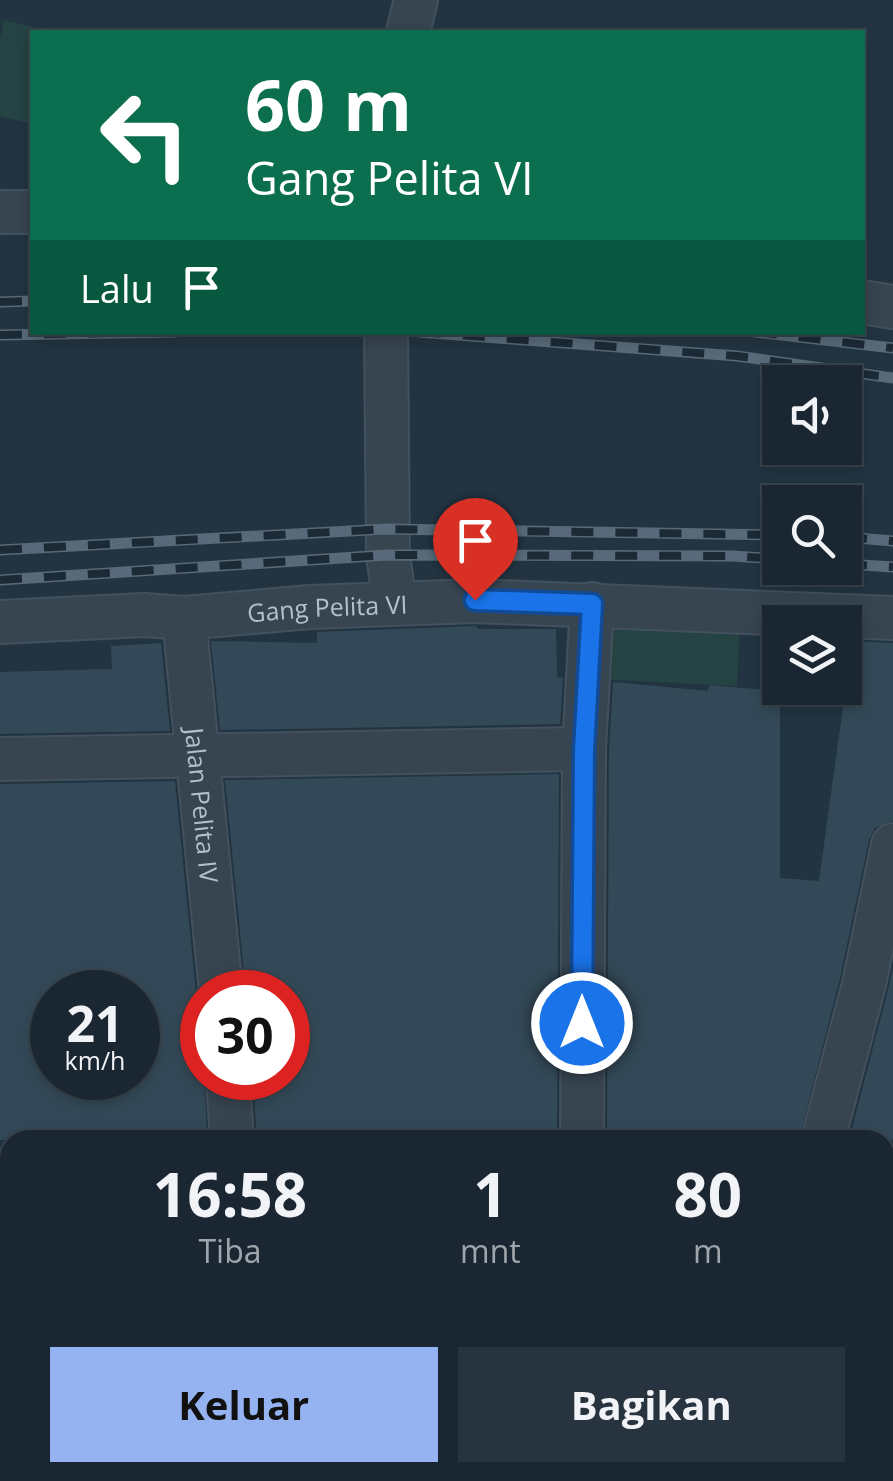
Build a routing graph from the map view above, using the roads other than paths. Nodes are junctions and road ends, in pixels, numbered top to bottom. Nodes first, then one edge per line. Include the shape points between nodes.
1 (416, 0) edge
2 (408, 30) edge
3 (0, 212) edge
4 (30, 212) edge
5 (865, 302) edge
6 (893, 307) edge
7 (386, 335) edge
8 (395, 604) junction
9 (592, 604) junction
10 (184, 618) junction
11 (893, 618) edge
12 (0, 622) edge
13 (584, 750) junction
14 (198, 754) junction
15 (0, 759) edge
16 (893, 844) edge
17 (220, 970) edge
18 (229, 1100) edge
19 (231, 1130) edge
20 (582, 1130) edge
21 (825, 1130) edge

1 - 2 street
3 - 4 street
5 - 6 street
7 - 8 street via 388,555
8 - 9 street, Gang Pelita VI
8 - 10 street, Gang Pelita VI
9 - 11 street, Gang Pelita VI
9 - 13 street
10 - 12 street, Gang Pelita VI
10 - 14 street, Jalan Pelita IV
13 - 14 street
13 - 20 street
14 - 15 street
14 - 17 street, Jalan Pelita IV
16 - 21 street
18 - 19 street

